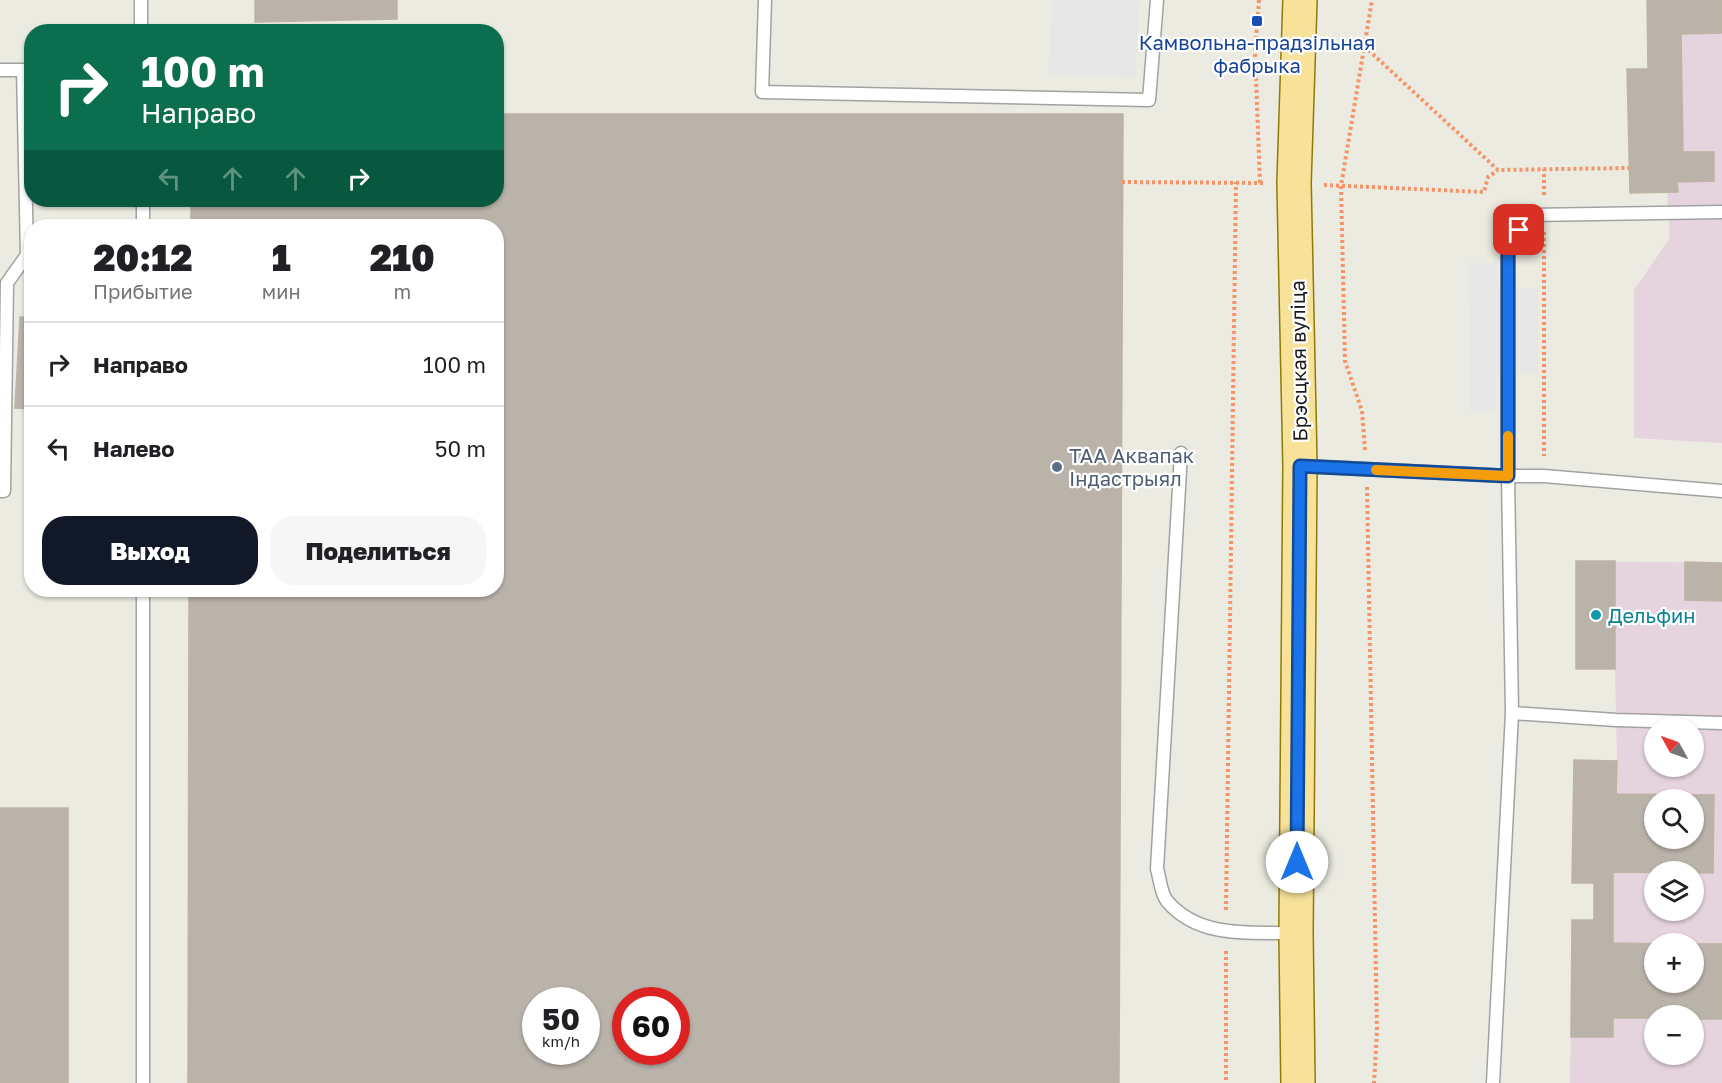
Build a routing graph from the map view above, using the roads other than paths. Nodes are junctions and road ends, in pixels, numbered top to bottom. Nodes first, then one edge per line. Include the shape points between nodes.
1 (141, 0) edge
2 (765, 0) edge
3 (1156, 0) edge
4 (1300, 0) edge
5 (141, 24) edge
6 (0, 70) edge
7 (24, 116) edge
8 (1722, 212) edge
9 (24, 259) edge
10 (1181, 453) dead end
11 (1300, 466) junction
12 (1508, 476) junction
13 (0, 491) edge
14 (1722, 491) edge
15 (143, 597) edge
16 (1512, 713) junction
17 (1722, 723) edge
18 (1296, 933) junction
19 (143, 1083) edge
20 (1298, 1083) edge
21 (1493, 1083) edge

1 - 5 lane
2 - 3 lane via 762,92 1149,100
4 - 11 main road, Брэсцкая вуліца via 1294,183
6 - 7 lane via 23,70
8 - 12 lane via 1531,215 1508,246
9 - 13 lane via 7,283 4,491
10 - 18 lane via 1157,869 1165,899 1192,922 1226,932
11 - 12 lane
11 - 18 main road, Брэсцкая вуліца
12 - 14 lane
12 - 16 lane
15 - 19 lane
16 - 17 lane
16 - 21 lane
18 - 20 main road, Брэсцкая вуліца

